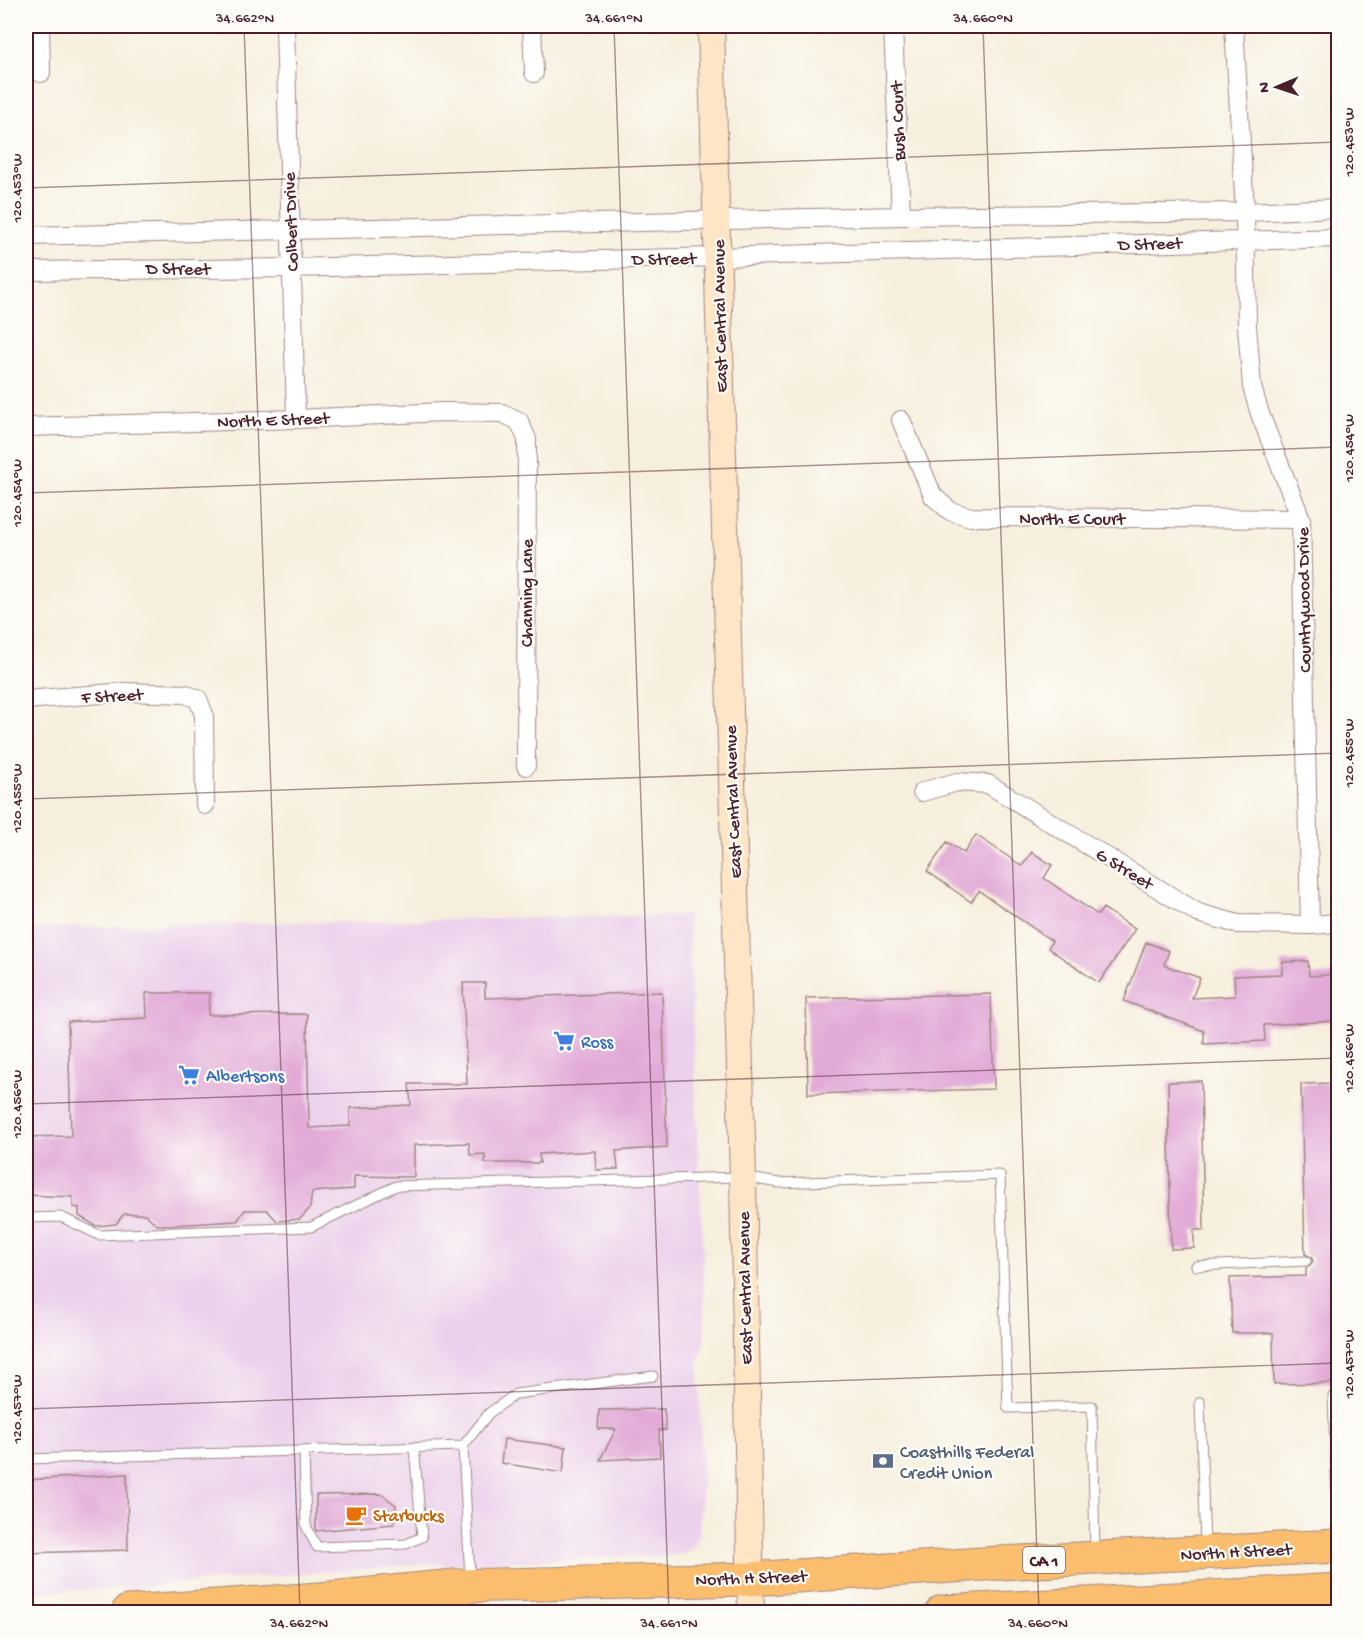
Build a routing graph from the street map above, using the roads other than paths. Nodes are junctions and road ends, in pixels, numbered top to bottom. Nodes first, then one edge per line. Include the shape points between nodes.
1 (40, 26) edge
2 (285, 26) edge
3 (532, 26) edge
4 (711, 26) edge
5 (893, 26) edge
6 (1234, 26) edge
7 (41, 73) dead end
8 (534, 73) dead end
9 (1338, 208) edge
10 (1245, 212) junction
11 (901, 216) junction
12 (717, 222) junction
13 (291, 229) junction
14 (26, 236) edge
15 (1338, 238) edge
16 (1245, 240) junction
17 (717, 257) junction
18 (291, 268) junction
19 (26, 271) edge
20 (296, 419) junction
21 (901, 420) dead end
22 (519, 422) joint
23 (26, 427) edge
24 (1301, 519) junction
25 (26, 700) edge
26 (526, 766) dead end
27 (922, 792) dead end
28 (205, 806) dead end
29 (1338, 923) edge
30 (1310, 925) junction
31 (743, 1177) junction
32 (26, 1218) edge
33 (1306, 1261) dead end
34 (1196, 1266) dead end
35 (653, 1376) dead end
36 (1333, 1396) dead end
37 (1200, 1402) dead end
38 (463, 1446) junction
39 (414, 1447) junction
40 (304, 1451) junction
41 (26, 1459) edge
42 (1338, 1528) edge
43 (1338, 1546) edge
44 (1205, 1552) junction
45 (1095, 1558) junction
46 (749, 1579) junction
47 (471, 1585) junction
48 (1338, 1590) edge
49 (1175, 1606) edge
50 (128, 1612) edge
51 (751, 1612) edge
52 (942, 1612) edge

1 - 7 street
2 - 13 street, Colbert Drive
3 - 8 street
4 - 12 main road, East Central Avenue
5 - 11 street, Bush Court
6 - 10 street, Countrywood Drive
9 - 10 street, D Street
10 - 11 street, D Street
10 - 16 street, Countrywood Drive
11 - 12 street, D Street
12 - 13 street, D Street
12 - 17 main road, East Central Avenue
13 - 14 street, D Street
13 - 18 street, Colbert Drive
15 - 16 street, D Street
16 - 17 street, D Street
16 - 24 street, Countrywood Drive via 1252,387
17 - 18 street, D Street
17 - 31 main road, East Central Avenue
18 - 19 street, D Street
18 - 20 street, Colbert Drive
20 - 22 street, North E Street via 444,412 502,413
20 - 23 street, North E Street
21 - 24 street, North E Court via 933,496 950,512 971,517
22 - 26 street, Channing Lane via 527,439
24 - 30 street, Countrywood Drive
25 - 28 street, F Street via 126,692 185,694 198,699 204,715
27 - 30 street, G Street via 957,782 988,784 1198,913 1238,924
29 - 30 street, G Street
31 - 32 lane via 396,1186 311,1227 99,1235 61,1217
31 - 45 lane via 779,1183 1000,1175 1008,1408 1092,1406
31 - 46 main road, East Central Avenue
33 - 34 lane
35 - 38 lane via 516,1394 489,1413
36 - 42 lane
37 - 44 lane
38 - 39 lane
38 - 47 lane
39 - 40 lane
39 - 40 lane via 422,1537 406,1544 317,1547 306,1526
40 - 41 lane
43 - 44 highway, North H Street / CA 1
44 - 45 highway, North H Street / CA 1
45 - 46 highway, North H Street / CA 1
46 - 47 highway, North H Street / CA 1
46 - 51 main road, East Central Avenue
47 - 50 highway, North H Street / CA 1
48 - 49 highway
49 - 52 highway

